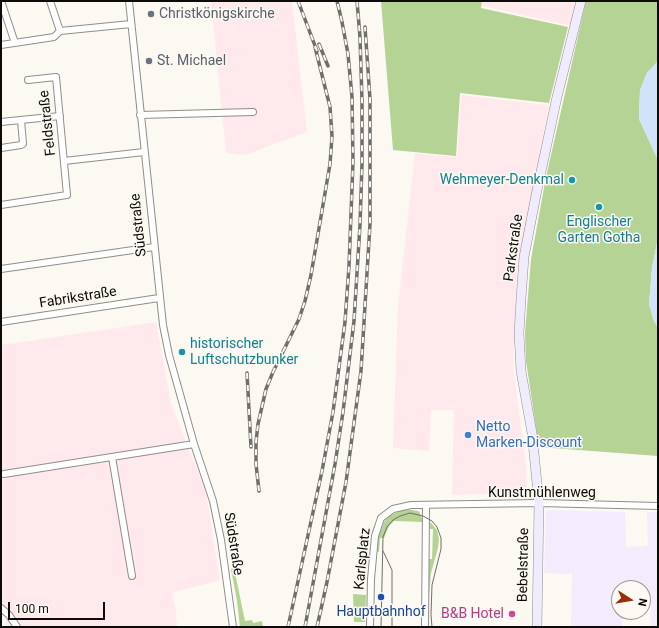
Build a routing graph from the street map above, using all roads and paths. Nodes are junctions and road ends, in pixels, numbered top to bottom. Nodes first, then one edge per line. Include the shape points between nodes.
1 (1, 1) edge
2 (50, 1) edge
3 (129, 1) edge
4 (580, 1) edge
5 (131, 24) junction
6 (60, 31) junction
7 (15, 43) junction
8 (1, 45) edge
9 (28, 80) dead end
10 (253, 112) dead end
11 (140, 115) junction
12 (60, 116) junction
13 (21, 120) junction
14 (1, 122) edge
15 (1, 148) edge
16 (144, 152) junction
17 (64, 161) junction
18 (1, 205) edge
19 (154, 247) junction
20 (1, 269) edge
21 (159, 298) junction
22 (1, 322) edge
23 (194, 444) junction
24 (112, 457) junction
25 (4, 474) dead end
26 (539, 503) junction
27 (426, 506) junction
28 (658, 506) edge
29 (132, 576) dead end
30 (1, 608) edge
31 (17, 627) edge
32 (233, 627) edge
33 (370, 627) edge
34 (426, 627) edge
35 (537, 627) edge

1 - 7 street
2 - 6 street
3 - 5 street, Südstraße
4 - 26 street, Parkstraße via 549,132 524,257 520,356 534,443
5 - 6 street
5 - 11 street, Südstraße
6 - 7 street via 54,37
7 - 8 street
9 - 12 street, Feldstraße via 56,77
10 - 11 street
11 - 16 street, Südstraße
12 - 13 street
12 - 17 street, Feldstraße
13 - 14 street
13 - 15 street via 23,144
16 - 17 street
16 - 19 street, Südstraße
17 - 18 street, Feldstraße via 67,195
19 - 20 street
19 - 21 street, Südstraße
21 - 22 street, Fabrikstraße
21 - 23 street, Südstraße via 169,355
23 - 24 street
23 - 32 street, Südstraße via 215,506
24 - 25 street
24 - 29 street
26 - 27 street, Kunstmühlenweg
26 - 28 street, Kunstmühlenweg
26 - 35 street, Bebelstraße
27 - 33 street, Karlsplatz via 411,505 393,509 381,518 378,524 372,560
27 - 34 street
30 - 31 street

